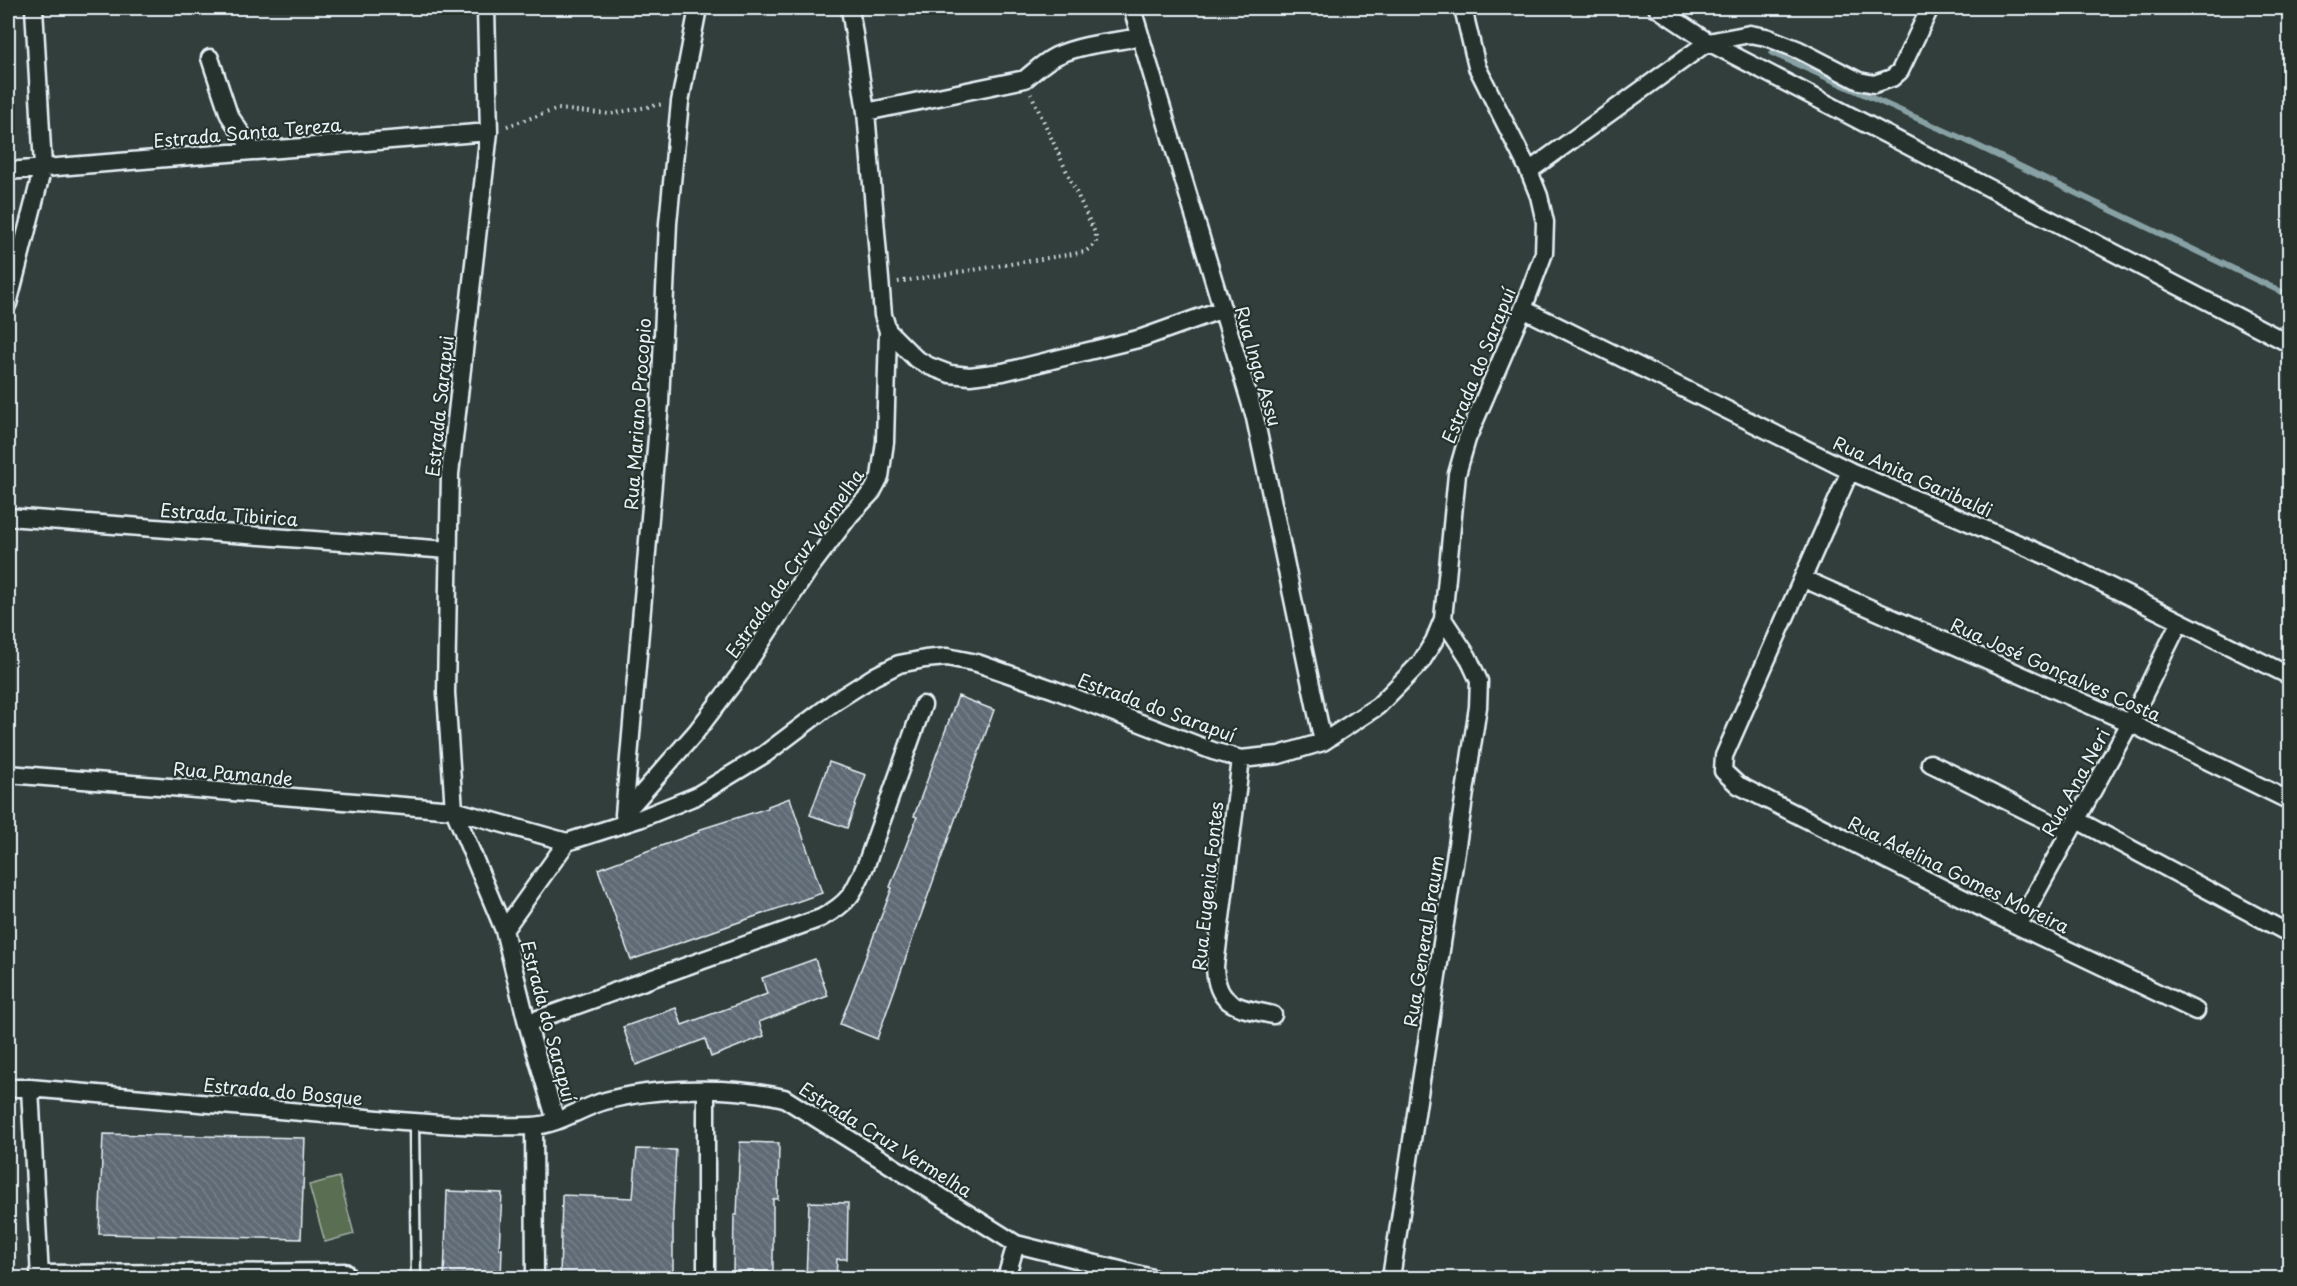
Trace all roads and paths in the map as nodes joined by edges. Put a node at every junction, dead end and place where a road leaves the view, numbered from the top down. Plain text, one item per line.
1 (34, 8) edge
2 (486, 8) edge
3 (698, 8) edge
4 (850, 8) edge
5 (1132, 8) edge
6 (1463, 8) edge
7 (1657, 8) edge
8 (1930, 8) edge
9 (1141, 37) junction
10 (1708, 42) junction
11 (210, 58) dead end
12 (1025, 79) junction
13 (680, 102) junction
14 (866, 112) junction
15 (489, 132) junction
16 (253, 151) junction
17 (44, 168) junction
18 (8, 171) edge
19 (1529, 171) junction
20 (880, 285) junction
21 (8, 304) edge
22 (1223, 309) junction
23 (1523, 309) junction
24 (888, 331) junction
25 (2289, 344) edge
26 (1850, 471) junction
27 (8, 517) edge
28 (448, 550) junction
29 (1804, 579) junction
30 (1443, 619) junction
31 (2179, 622) junction
32 (2289, 676) edge
33 (923, 705) dead end
34 (2130, 723) junction
35 (1323, 742) junction
36 (1241, 759) junction
37 (1930, 762) dead end
38 (8, 774) edge
39 (2289, 801) edge
40 (454, 810) junction
41 (623, 820) junction
42 (2073, 826) junction
43 (567, 842) junction
44 (2018, 926) junction
45 (504, 930) junction
46 (2289, 933) edge
47 (2196, 1011) dead end
48 (1273, 1015) dead end
49 (527, 1023) junction
50 (8, 1088) edge
51 (30, 1088) junction
52 (706, 1090) junction
53 (556, 1121) junction
54 (414, 1122) junction
55 (534, 1126) junction
56 (1016, 1244) junction
57 (345, 1272) dead end
58 (39, 1276) edge
59 (416, 1278) edge
60 (535, 1278) edge
61 (706, 1278) edge
62 (1006, 1278) edge
63 (1152, 1278) edge
64 (1391, 1278) edge

1 - 17 street
2 - 15 street, Estrada Sarapui
3 - 13 street, Rua Mariano Procopio
4 - 14 street, Estrada da Cruz Vermelha
5 - 9 street, Rua Inga Assu
6 - 19 street, Estrada do Sarapuí
7 - 10 street
8 - 10 street
9 - 12 street
9 - 22 street, Rua Inga Assu
10 - 19 street
10 - 25 street
11 - 16 street
12 - 14 street
12 - 20 path
13 - 15 path
13 - 41 street, Rua Mariano Procopio
14 - 20 street, Estrada da Cruz Vermelha
15 - 16 street, Estrada Santa Tereza
15 - 28 street, Estrada Sarapui
16 - 17 street, Estrada Santa Tereza
17 - 18 street, Estrada Santa Tereza
17 - 21 street
19 - 23 street, Estrada do Sarapuí
20 - 24 street, Estrada da Cruz Vermelha
22 - 24 street
22 - 35 street, Rua Inga Assu
23 - 26 street, Rua Anita Garibaldi
23 - 30 street, Estrada do Sarapuí
24 - 41 street, Estrada da Cruz Vermelha
26 - 29 street
26 - 31 street, Rua Anita Garibaldi
27 - 28 street, Estrada Tibirica
28 - 40 street, Estrada Sarapui
29 - 34 street, Rua José Gonçalves Costa
29 - 44 street, Rua Adelina Gomes Moreira
30 - 35 street, Estrada do Sarapuí
30 - 64 street, Rua General Braum
31 - 32 street, Rua Anita Garibaldi
31 - 34 street, Rua Ana Neri
33 - 49 street
34 - 39 street, Rua José Gonçalves Costa
34 - 42 street, Rua Ana Neri
35 - 36 street, Estrada do Sarapuí
36 - 41 street, Estrada do Sarapuí
36 - 48 street, Rua Eugenia Fontes
37 - 42 street
38 - 40 street, Rua Pamande
40 - 43 street
40 - 45 street, Estrada do Sarapuí
41 - 43 street, Estrada do Sarapuí
42 - 44 street, Rua Ana Neri
42 - 46 street
43 - 45 street, Estrada do Sarapuí
44 - 47 street, Rua Adelina Gomes Moreira
45 - 49 street, Estrada do Sarapuí
49 - 53 street, Estrada do Sarapuí
50 - 51 street, Estrada do Bosque
51 - 54 street, Estrada do Bosque
51 - 58 street
52 - 53 street, Estrada Cruz Vermelha
52 - 56 street, Estrada Cruz Vermelha
52 - 61 street
53 - 55 street, Estrada do Bosque
54 - 55 street, Estrada do Bosque
54 - 59 lane
55 - 60 street
56 - 62 street
56 - 63 street, Estrada Cruz Vermelha
57 - 58 street

